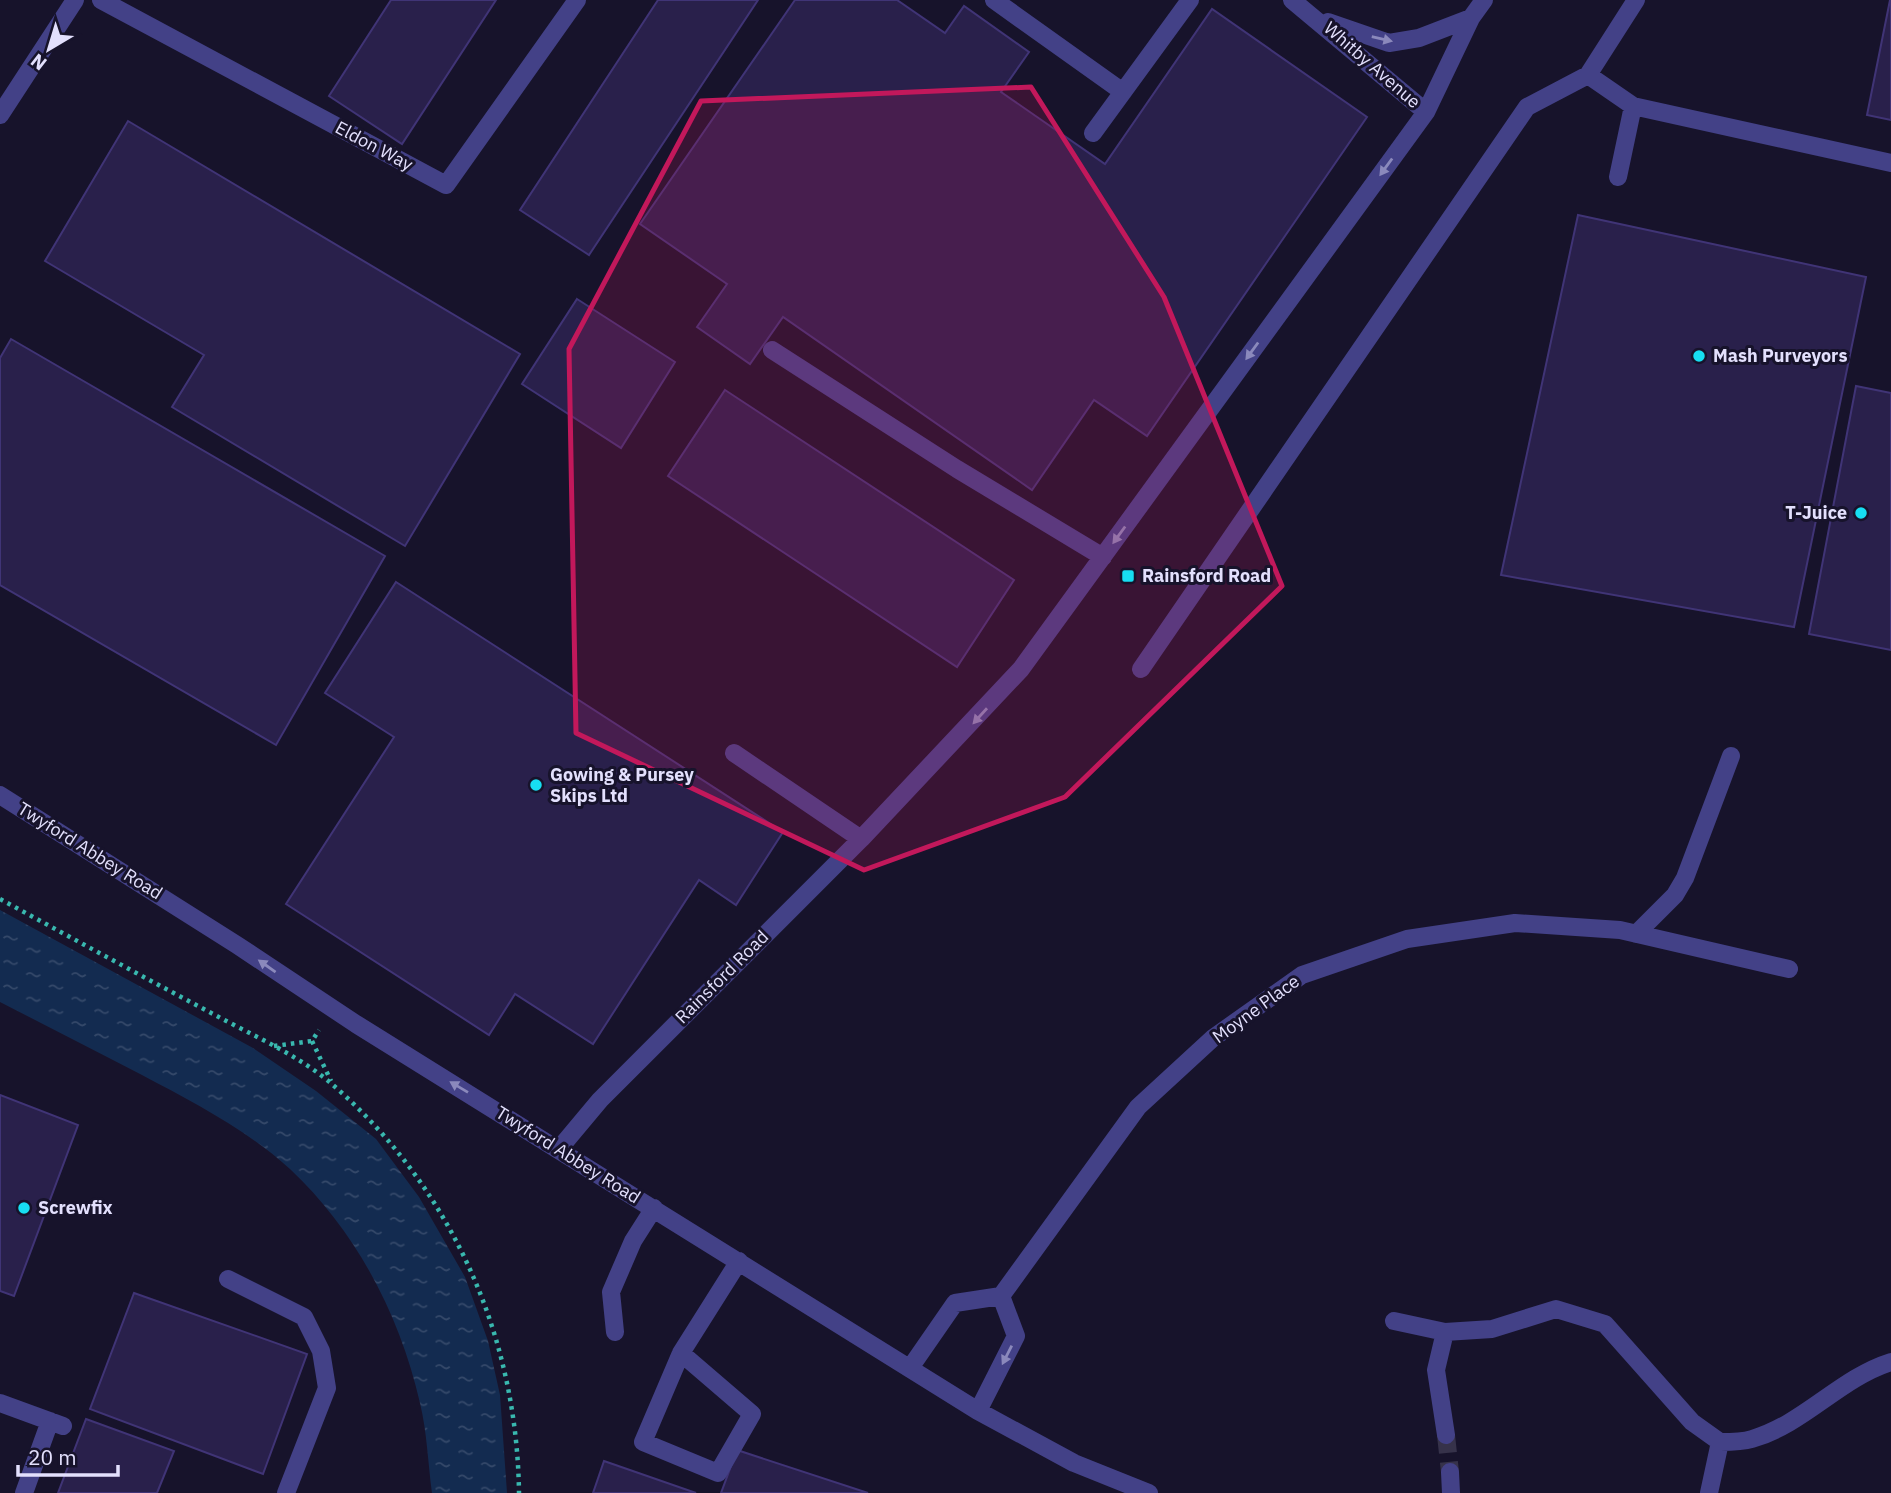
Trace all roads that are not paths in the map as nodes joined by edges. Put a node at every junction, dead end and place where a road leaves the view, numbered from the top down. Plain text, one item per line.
1 (75, 0) edge
2 (101, 0) edge
3 (577, 0) edge
4 (994, 0) edge
5 (1190, 0) edge
6 (1292, 0) edge
7 (1484, 0) edge
8 (1636, 0) edge
9 (1318, 18) junction
10 (1471, 18) junction
11 (1588, 75) junction
12 (1123, 92) junction
13 (1633, 106) junction
14 (1426, 112) junction
15 (0, 115) edge
16 (1093, 133) dead end
17 (1891, 163) edge
18 (1618, 177) dead end
19 (772, 351) dead end
20 (1103, 557) junction
21 (1141, 669) dead end
22 (734, 753) dead end
23 (1731, 756) dead end
24 (0, 795) edge
25 (861, 839) junction
26 (1636, 934) junction
27 (1789, 969) dead end
28 (559, 1149) junction
29 (654, 1208) junction
30 (739, 1261) junction
31 (228, 1279) dead end
32 (1001, 1296) junction
33 (1394, 1321) dead end
34 (615, 1332) dead end
35 (1446, 1332) junction
36 (681, 1353) junction
37 (1891, 1362) edge
38 (910, 1368) junction
39 (0, 1403) edge
40 (978, 1411) junction
41 (1446, 1436) tunnel mouth
42 (1720, 1442) junction
43 (1450, 1472) tunnel mouth
44 (24, 1493) edge
45 (286, 1493) edge
46 (1149, 1493) edge
47 (1451, 1493) edge
48 (1709, 1493) edge

1 - 15 street
2 - 3 street, Eldon Way
4 - 12 street
5 - 12 street
6 - 9 street, Whitby Avenue
7 - 10 street, Rainsford Road
8 - 11 street
9 -> 10 street, Whitby Avenue
9 - 14 street, Whitby Avenue
10 - 14 street, Rainsford Road
11 - 13 street
11 - 21 street
12 - 16 street
13 - 17 street
13 - 18 street
14 -> 20 street, Rainsford Road
19 - 20 street
20 -> 25 street, Rainsford Road
22 - 25 street
23 - 26 street
28 -> 24 street, Twyford Abbey Road
25 - 28 street, Rainsford Road
26 - 27 street, Moyne Place
26 - 32 street, Moyne Place
28 - 29 street, Twyford Abbey Road
29 - 30 street, Twyford Abbey Road
29 - 34 street
30 - 36 street
30 - 38 street, Twyford Abbey Road
31 - 45 street
32 - 38 street
32 -> 40 street
33 - 35 street
35 - 41 street
35 - 42 street
36 - 36 street
37 - 42 street
38 - 40 street, Twyford Abbey Road
39 - 44 street
40 - 46 street, Twyford Abbey Road
42 - 48 street
43 - 47 street

